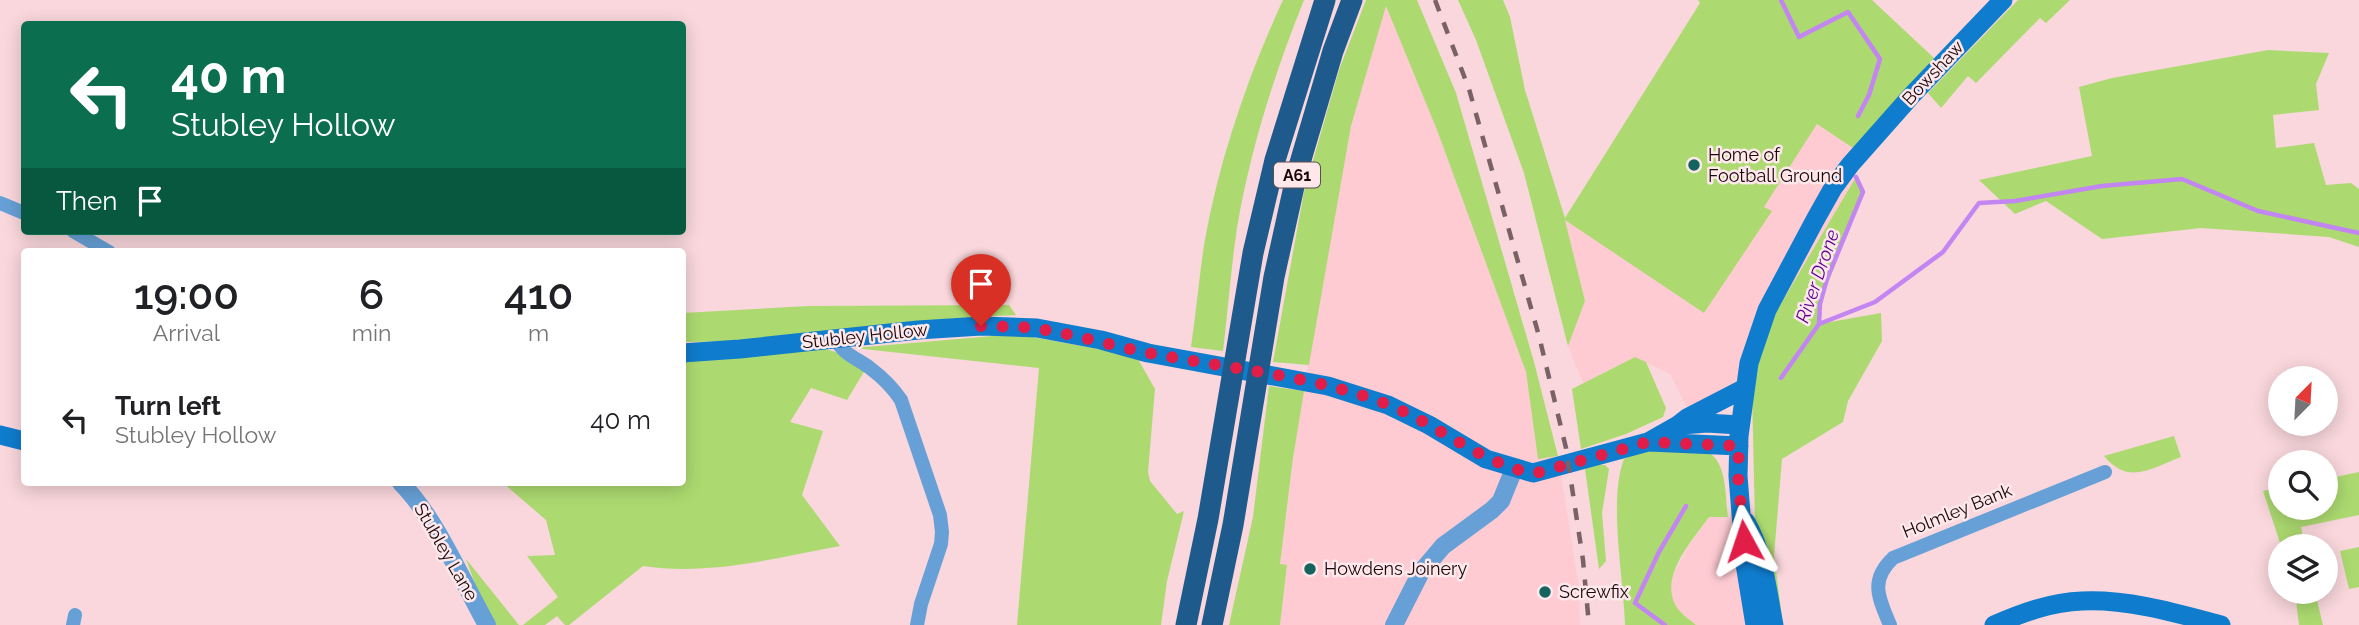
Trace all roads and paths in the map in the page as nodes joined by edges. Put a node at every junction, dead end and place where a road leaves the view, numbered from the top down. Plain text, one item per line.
1 (1325, 0) edge
2 (1352, 0) edge
3 (2003, 0) edge
4 (0, 204) edge
5 (21, 212) edge
6 (80, 235) edge
7 (102, 248) edge
8 (836, 339) junction
9 (686, 353) edge
10 (1745, 388) junction
11 (1678, 425) junction
12 (1739, 425) junction
13 (0, 435) edge
14 (21, 440) edge
15 (1648, 442) junction
16 (1739, 446) junction
17 (1514, 469) junction
18 (2105, 472) dead end
19 (404, 486) edge
20 (1742, 517) junction
21 (2190, 621) edge
22 (487, 625) edge
23 (917, 625) edge
24 (1186, 625) edge
25 (1212, 625) edge
26 (1394, 625) edge
27 (1755, 625) edge
28 (1774, 625) edge
29 (1890, 625) edge
30 (1994, 625) edge
31 (2221, 625) edge

1 - 24 highway, A61
2 - 25 highway, A61
3 - 10 main road, Bowshaw
4 - 5 street
6 - 7 street
8 - 9 main road, Stubley Hollow
8 - 17 main road, Stubley Hollow
8 - 23 street
10 - 11 main road, Stubley Hollow
10 - 12 main road, Bowshaw
11 - 12 main road, Stubley Hollow
11 - 15 main road, Stubley Hollow
12 - 16 main road, Bowshaw
13 - 14 main road
15 - 16 main road, Stubley Hollow
15 - 17 main road, Stubley Hollow
16 - 20 main road, Bowshaw
17 - 26 street
18 - 29 street, Holmley Bank
19 - 22 street, Stubley Lane
20 - 27 main road, Bowshaw
20 - 28 main road
21 - 30 main road
21 - 31 main road

